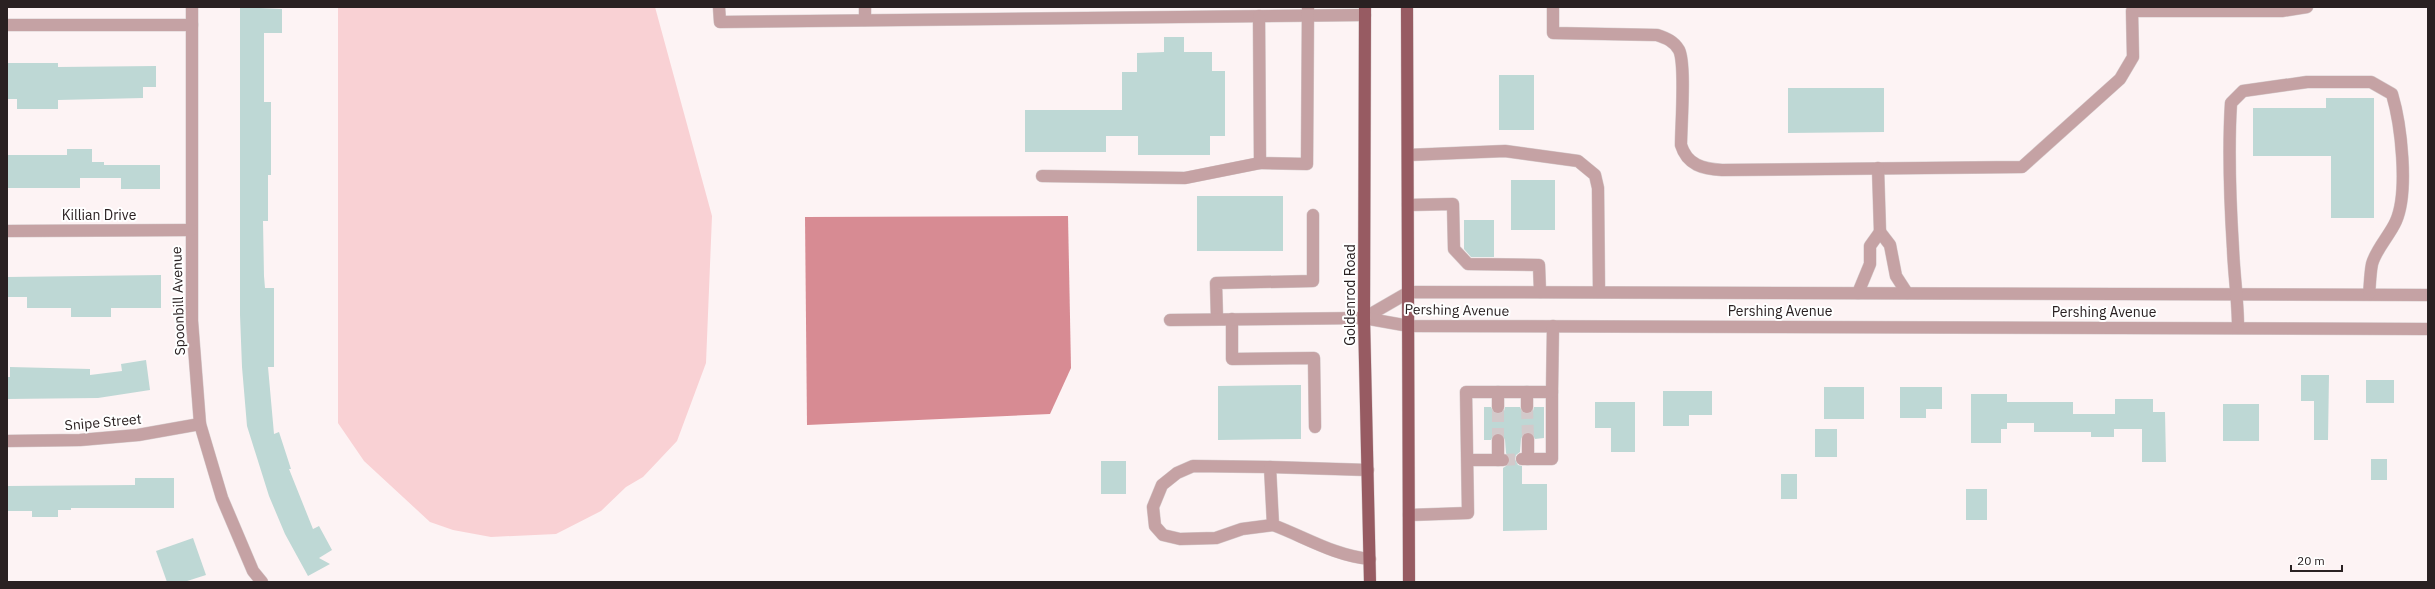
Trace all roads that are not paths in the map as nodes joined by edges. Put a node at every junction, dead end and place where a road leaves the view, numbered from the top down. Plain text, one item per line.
1 (192, 7) edge
2 (719, 7) edge
3 (865, 7) edge
4 (1407, 7) edge
5 (1553, 7) edge
6 (2306, 7) edge
7 (1308, 11) edge
8 (1365, 11) edge
9 (1152, 12) edge
10 (1240, 12) edge
11 (1004, 13) edge
12 (1259, 16) junction
13 (866, 20) junction
14 (7, 25) edge
15 (192, 25) junction
16 (1408, 155) junction
17 (1260, 163) junction
18 (1878, 168) junction
19 (1042, 176) dead end
20 (1408, 205) junction
21 (1313, 215) dead end
22 (191, 230) junction
23 (7, 231) edge
24 (1880, 232) junction
25 (1409, 292) junction
26 (1540, 292) junction
27 (1599, 292) junction
28 (1858, 293) junction
29 (1907, 293) junction
30 (2238, 294) junction
31 (2369, 294) junction
32 (2428, 295) edge
33 (1364, 318) junction
34 (1217, 319) junction
35 (1232, 319) junction
36 (1170, 320) dead end
37 (1409, 326) junction
38 (1553, 326) junction
39 (2238, 327) junction
40 (2428, 329) edge
41 (1498, 392) junction
42 (1527, 392) junction
43 (1552, 392) junction
44 (1498, 407) tunnel mouth
45 (1527, 407) tunnel mouth
46 (200, 424) junction
47 (1315, 426) dead end
48 (1528, 439) tunnel mouth
49 (1498, 440) tunnel mouth
50 (7, 441) edge
51 (1468, 460) junction
52 (1270, 467) junction
53 (1368, 470) junction
54 (1409, 516) junction
55 (1273, 525) junction
56 (1370, 559) junction
57 (262, 582) edge
58 (1370, 582) edge
59 (1409, 582) edge

1 - 15 street, Spoonbill Avenue
2 - 13 street
3 - 13 street
4 - 16 main road
5 - 18 street
6 - 18 street
7 - 8 street
7 - 12 street
7 - 17 street
8 - 33 main road, Goldenrod Road
9 - 10 street
9 - 11 street
10 - 12 street
11 - 13 street
12 - 17 street
14 - 15 street
15 - 22 street, Spoonbill Avenue
16 - 20 main road
16 - 27 street
17 - 19 street
18 - 24 street
20 - 25 main road
20 - 26 street
21 - 34 street
22 - 23 street, Killian Drive
22 - 46 street, Spoonbill Avenue
24 - 28 street
24 - 29 street
25 - 26 street, Pershing Avenue
25 - 33 street, Pershing Avenue
25 - 37 main road
26 - 27 street, Pershing Avenue
27 - 28 street, Pershing Avenue
28 - 29 street, Pershing Avenue
29 - 30 street, Pershing Avenue
30 - 31 street, Pershing Avenue
30 - 31 street
30 - 39 street
31 - 32 street, Pershing Avenue
33 - 35 street
33 - 37 street, Pershing Avenue
33 - 53 main road, Goldenrod Road
34 - 35 street
34 - 36 street
35 - 47 street
37 - 38 street, Pershing Avenue
37 - 54 main road
38 - 39 street, Pershing Avenue
38 - 43 street
39 - 40 street, Pershing Avenue
41 - 42 street
41 - 44 street
41 - 51 street
42 - 43 street
42 - 45 street
43 - 48 street
46 - 50 street, Snipe Street
46 - 57 street, Spoonbill Avenue
49 - 51 street
51 - 54 street
52 - 53 street
52 - 55 street
52 - 55 street
53 - 56 main road, Goldenrod Road
54 - 59 main road
55 - 56 street
56 - 58 main road, Goldenrod Road

